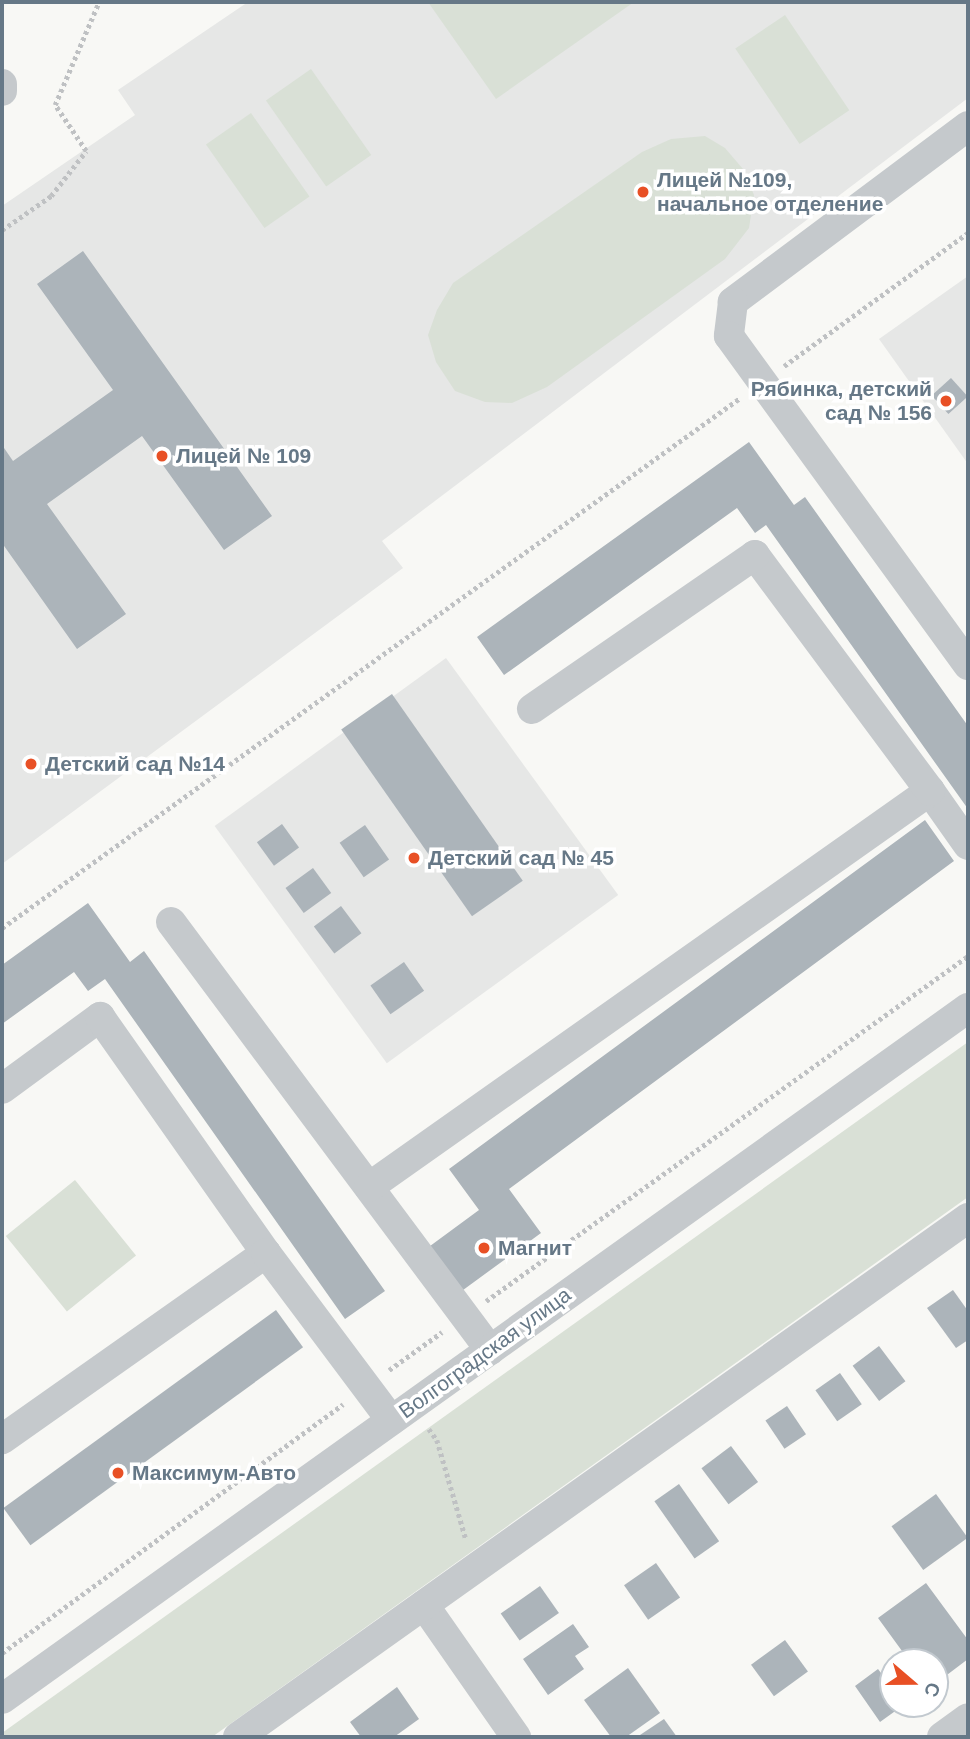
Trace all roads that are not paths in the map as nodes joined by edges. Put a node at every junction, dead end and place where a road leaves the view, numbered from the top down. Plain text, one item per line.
1 (2, 84) edge
2 (2, 91) edge
3 (968, 126) edge
4 (968, 665) edge
5 (532, 709) dead end
6 (930, 791) junction
7 (968, 845) edge
8 (171, 922) dead end
9 (968, 1008) edge
10 (2, 1088) edge
11 (369, 1187) junction
12 (968, 1218) edge
13 (266, 1253) junction
14 (490, 1350) junction
15 (401, 1413) junction
16 (2, 1439) edge
17 (424, 1605) junction
18 (2, 1699) edge
19 (968, 1718) edge
20 (238, 1737) edge
21 (516, 1737) edge
22 (942, 1737) edge

1 - 2 street
3 - 4 street
5 - 6 street
6 - 7 street
6 - 11 street
8 - 11 street
9 - 14 street, Волгоградская улица
10 - 13 street
11 - 14 street
12 - 17 street
13 - 15 street
13 - 16 street
14 - 15 street, Волгоградская улица
15 - 18 street, Волгоградская улица
17 - 20 street
17 - 21 street
19 - 22 street

